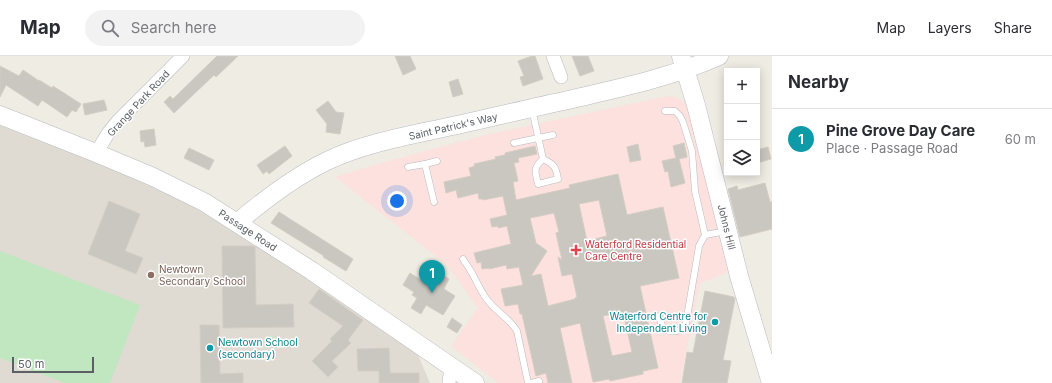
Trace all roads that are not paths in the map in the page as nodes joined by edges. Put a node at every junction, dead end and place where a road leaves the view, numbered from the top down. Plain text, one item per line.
1 (183, 56) edge
2 (553, 56) edge
3 (719, 56) edge
4 (684, 63) edge
5 (561, 77) dead end
6 (532, 108) junction
7 (664, 111) dead end
8 (0, 115) edge
9 (553, 134) dead end
10 (539, 138) junction
11 (514, 143) dead end
12 (96, 153) junction
13 (543, 159) junction
14 (437, 161) dead end
15 (425, 164) junction
16 (408, 168) dead end
17 (434, 202) dead end
18 (237, 223) junction
19 (727, 230) junction
20 (705, 235) junction
21 (463, 259) dead end
22 (659, 316) dead end
23 (450, 375) edge
24 (539, 381) dead end
25 (475, 383) edge
26 (528, 383) edge
27 (531, 383) edge
28 (771, 383) edge

1 - 12 street, Grange Park Road
2 - 5 street
3 - 4 main road, Saint Patrick's Way
4 - 6 main road, Saint Patrick's Way
4 - 19 main road, Johns Hill
6 - 10 lane
6 - 18 main road, Saint Patrick's Way
7 - 20 lane
8 - 12 main road, Passage Road
9 - 10 lane
10 - 11 lane
10 - 13 lane
12 - 18 main road, Passage Road
13 - 13 lane
14 - 15 lane
15 - 16 lane
15 - 17 lane
18 - 23 main road, Passage Road
19 - 20 lane
19 - 28 main road, Johns Hill
20 - 22 lane
21 - 26 lane
23 - 25 main road, Passage Road
24 - 27 lane

